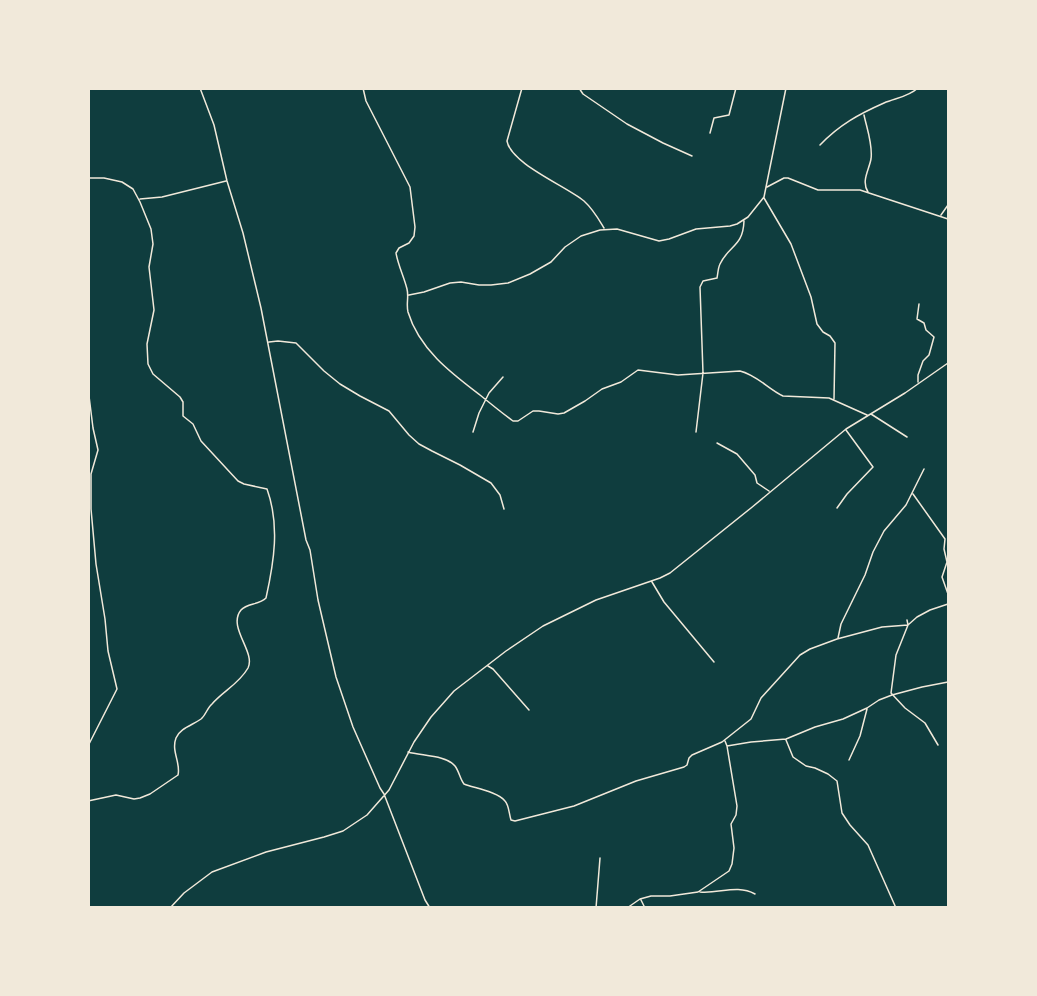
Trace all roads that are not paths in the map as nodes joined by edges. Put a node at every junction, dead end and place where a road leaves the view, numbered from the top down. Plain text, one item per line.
1 (200, 88) edge
2 (363, 88) edge
3 (522, 88) edge
4 (579, 88) edge
5 (736, 88) edge
6 (786, 88) edge
7 (918, 88) edge
8 (864, 114) junction
9 (710, 133) dead end
10 (820, 145) dead end
11 (692, 156) dead end
12 (88, 178) edge
13 (226, 181) junction
14 (766, 187) junction
15 (869, 192) junction
16 (764, 197) junction
17 (139, 199) junction
18 (948, 205) edge
19 (940, 216) junction
20 (948, 219) edge
21 (744, 220) junction
22 (604, 229) junction
23 (408, 296) junction
24 (920, 304) dead end
25 (268, 342) junction
26 (948, 363) edge
27 (703, 373) junction
28 (503, 377) dead end
29 (918, 383) junction
30 (88, 388) edge
31 (834, 399) junction
32 (486, 400) junction
33 (869, 415) junction
34 (846, 429) junction
35 (474, 432) dead end
36 (696, 432) dead end
37 (907, 437) dead end
38 (717, 443) dead end
39 (924, 469) dead end
40 (770, 492) junction
41 (913, 493) junction
42 (837, 508) dead end
43 (504, 509) dead end
44 (651, 581) junction
45 (948, 594) edge
46 (948, 604) edge
47 (907, 620) dead end
48 (908, 625) junction
49 (837, 639) junction
50 (714, 662) dead end
51 (487, 666) junction
52 (948, 682) edge
53 (892, 695) junction
54 (867, 708) junction
55 (530, 710) dead end
56 (724, 740) junction
57 (786, 740) junction
58 (938, 745) dead end
59 (88, 746) edge
60 (728, 746) junction
61 (408, 752) junction
62 (849, 760) dead end
63 (384, 794) junction
64 (88, 801) edge
65 (600, 858) dead end
66 (698, 892) junction
67 (755, 894) dead end
68 (640, 899) junction
69 (170, 908) edge
70 (429, 908) edge
71 (596, 908) edge
72 (627, 908) edge
73 (645, 908) edge
74 (896, 908) edge

1 - 13 street
2 - 23 street
3 - 22 street
4 - 11 street
5 - 9 street
6 - 14 street
7 - 8 street
8 - 10 street
8 - 15 street
12 - 17 street
13 - 17 street
13 - 25 street
14 - 15 street
14 - 16 street
15 - 19 street
16 - 21 street
16 - 31 street
17 - 64 street
18 - 19 street
19 - 20 street
21 - 22 street
21 - 27 street
22 - 23 street
23 - 32 street
24 - 29 street
25 - 43 street
25 - 63 street
26 - 29 street
27 - 31 street
27 - 32 street
27 - 36 street
28 - 32 street
29 - 33 street
30 - 59 street
31 - 33 street
32 - 35 street
33 - 34 street
33 - 37 street
34 - 40 street
34 - 42 street
38 - 40 street
39 - 41 street
40 - 44 street
41 - 45 street
41 - 49 street
44 - 50 street
44 - 51 street
46 - 48 street
47 - 48 street
48 - 49 street
48 - 53 street
49 - 56 street
51 - 55 street
51 - 61 street
52 - 53 street
53 - 54 street
53 - 58 street
54 - 57 street
54 - 62 street
56 - 60 street
56 - 61 street
57 - 60 street
57 - 74 street
60 - 66 street
61 - 63 street
63 - 69 street
63 - 70 street
65 - 71 street
66 - 67 street
66 - 68 street
68 - 72 street
68 - 73 street

